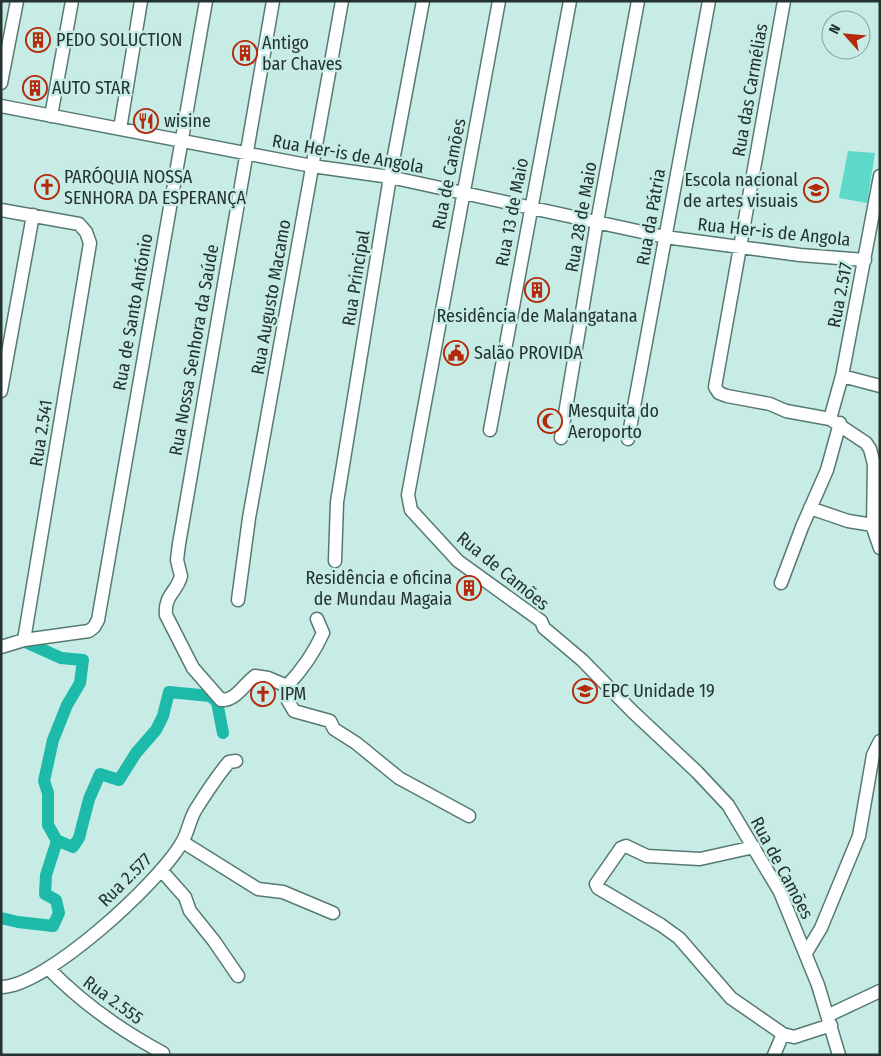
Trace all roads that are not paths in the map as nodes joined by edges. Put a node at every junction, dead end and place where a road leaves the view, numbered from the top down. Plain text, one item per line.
1 (17, 1) edge
2 (72, 1) edge
3 (141, 1) edge
4 (206, 1) edge
5 (272, 1) edge
6 (342, 1) edge
7 (423, 1) edge
8 (499, 1) edge
9 (570, 1) edge
10 (638, 1) edge
11 (709, 1) edge
12 (784, 1) edge
13 (1, 83) edge
14 (1, 106) edge
15 (51, 116) junction
16 (120, 128) junction
17 (181, 140) junction
18 (245, 153) junction
19 (312, 166) junction
20 (880, 176) edge
21 (390, 177) junction
22 (462, 194) junction
23 (531, 208) junction
24 (1, 210) edge
25 (33, 215) junction
26 (597, 222) junction
27 (665, 237) junction
28 (741, 248) junction
29 (865, 260) junction
30 (842, 376) junction
31 (880, 386) edge
32 (1, 391) edge
33 (835, 421) junction
34 (490, 430) dead end
35 (561, 438) dead end
36 (628, 439) dead end
37 (810, 508) junction
38 (873, 525) junction
39 (880, 548) edge
40 (335, 562) dead end
41 (781, 583) dead end
42 (238, 600) dead end
43 (317, 619) dead end
44 (24, 640) junction
45 (1, 647) edge
46 (287, 686) junction
47 (880, 740) edge
48 (236, 761) dead end
49 (469, 816) dead end
50 (182, 844) junction
51 (754, 846) junction
52 (161, 870) junction
53 (333, 913) dead end
54 (806, 953) junction
55 (48, 968) junction
56 (238, 976) dead end
57 (1, 987) edge
58 (880, 991) edge
59 (830, 1020) junction
60 (783, 1034) junction
61 (162, 1053) dead end
62 (774, 1055) edge
63 (839, 1055) edge

1 - 13 street
2 - 15 street
3 - 16 street
4 - 17 street, Rua de Santo António
5 - 18 street, Rua Nossa Senhora da Saúde
6 - 19 street, Rua Augusto Macamo
7 - 21 street, Rua Principal
8 - 22 street, Rua de Camões
9 - 23 street, Rua 13 de Maio
10 - 26 street, Rua 28 de Maio
11 - 27 street, Rua da Pátria
12 - 28 street, Rua das Carmélias
14 - 15 street, Rua Her-is de Angola
15 - 16 street, Rua Her-is de Angola
16 - 17 street, Rua Her-is de Angola
17 - 18 street, Rua Her-is de Angola
17 - 44 street, Rua de Santo António
18 - 19 street, Rua Her-is de Angola
18 - 46 street, Rua Nossa Senhora da Saúde
19 - 21 street, Rua Her-is de Angola
19 - 42 street, Rua Augusto Macamo
20 - 29 street, Rua 2.517
21 - 22 street, Rua Her-is de Angola
21 - 40 street, Rua Principal
22 - 23 street, Rua Her-is de Angola
22 - 51 street, Rua de Camões
23 - 26 street, Rua Her-is de Angola
23 - 34 street, Rua 13 de Maio
24 - 25 street
25 - 32 street
25 - 44 street, Rua 2.541
26 - 27 street, Rua Her-is de Angola
26 - 35 street, Rua 28 de Maio
27 - 28 street, Rua Her-is de Angola
27 - 36 street, Rua da Pátria
28 - 29 street, Rua Her-is de Angola
28 - 33 street, Rua das Carmélias
29 - 30 street, Rua 2.517
30 - 31 street
30 - 33 street, Rua 2.517
33 - 37 street, Rua 2.517
33 - 38 street
37 - 38 street
37 - 41 street, Rua 2.517
38 - 39 street
43 - 46 street
44 - 45 street
46 - 49 street
47 - 54 street
48 - 50 street, Rua 2.577
50 - 52 street, Rua 2.577
50 - 53 street
51 - 54 street, Rua de Camões
51 - 60 street
52 - 55 street, Rua 2.577
52 - 56 street
54 - 59 street, Rua de Camões
55 - 57 street, Rua 2.577
55 - 61 street, Rua 2.555
58 - 59 street
59 - 60 street
59 - 63 street, Rua de Camões
60 - 62 street

